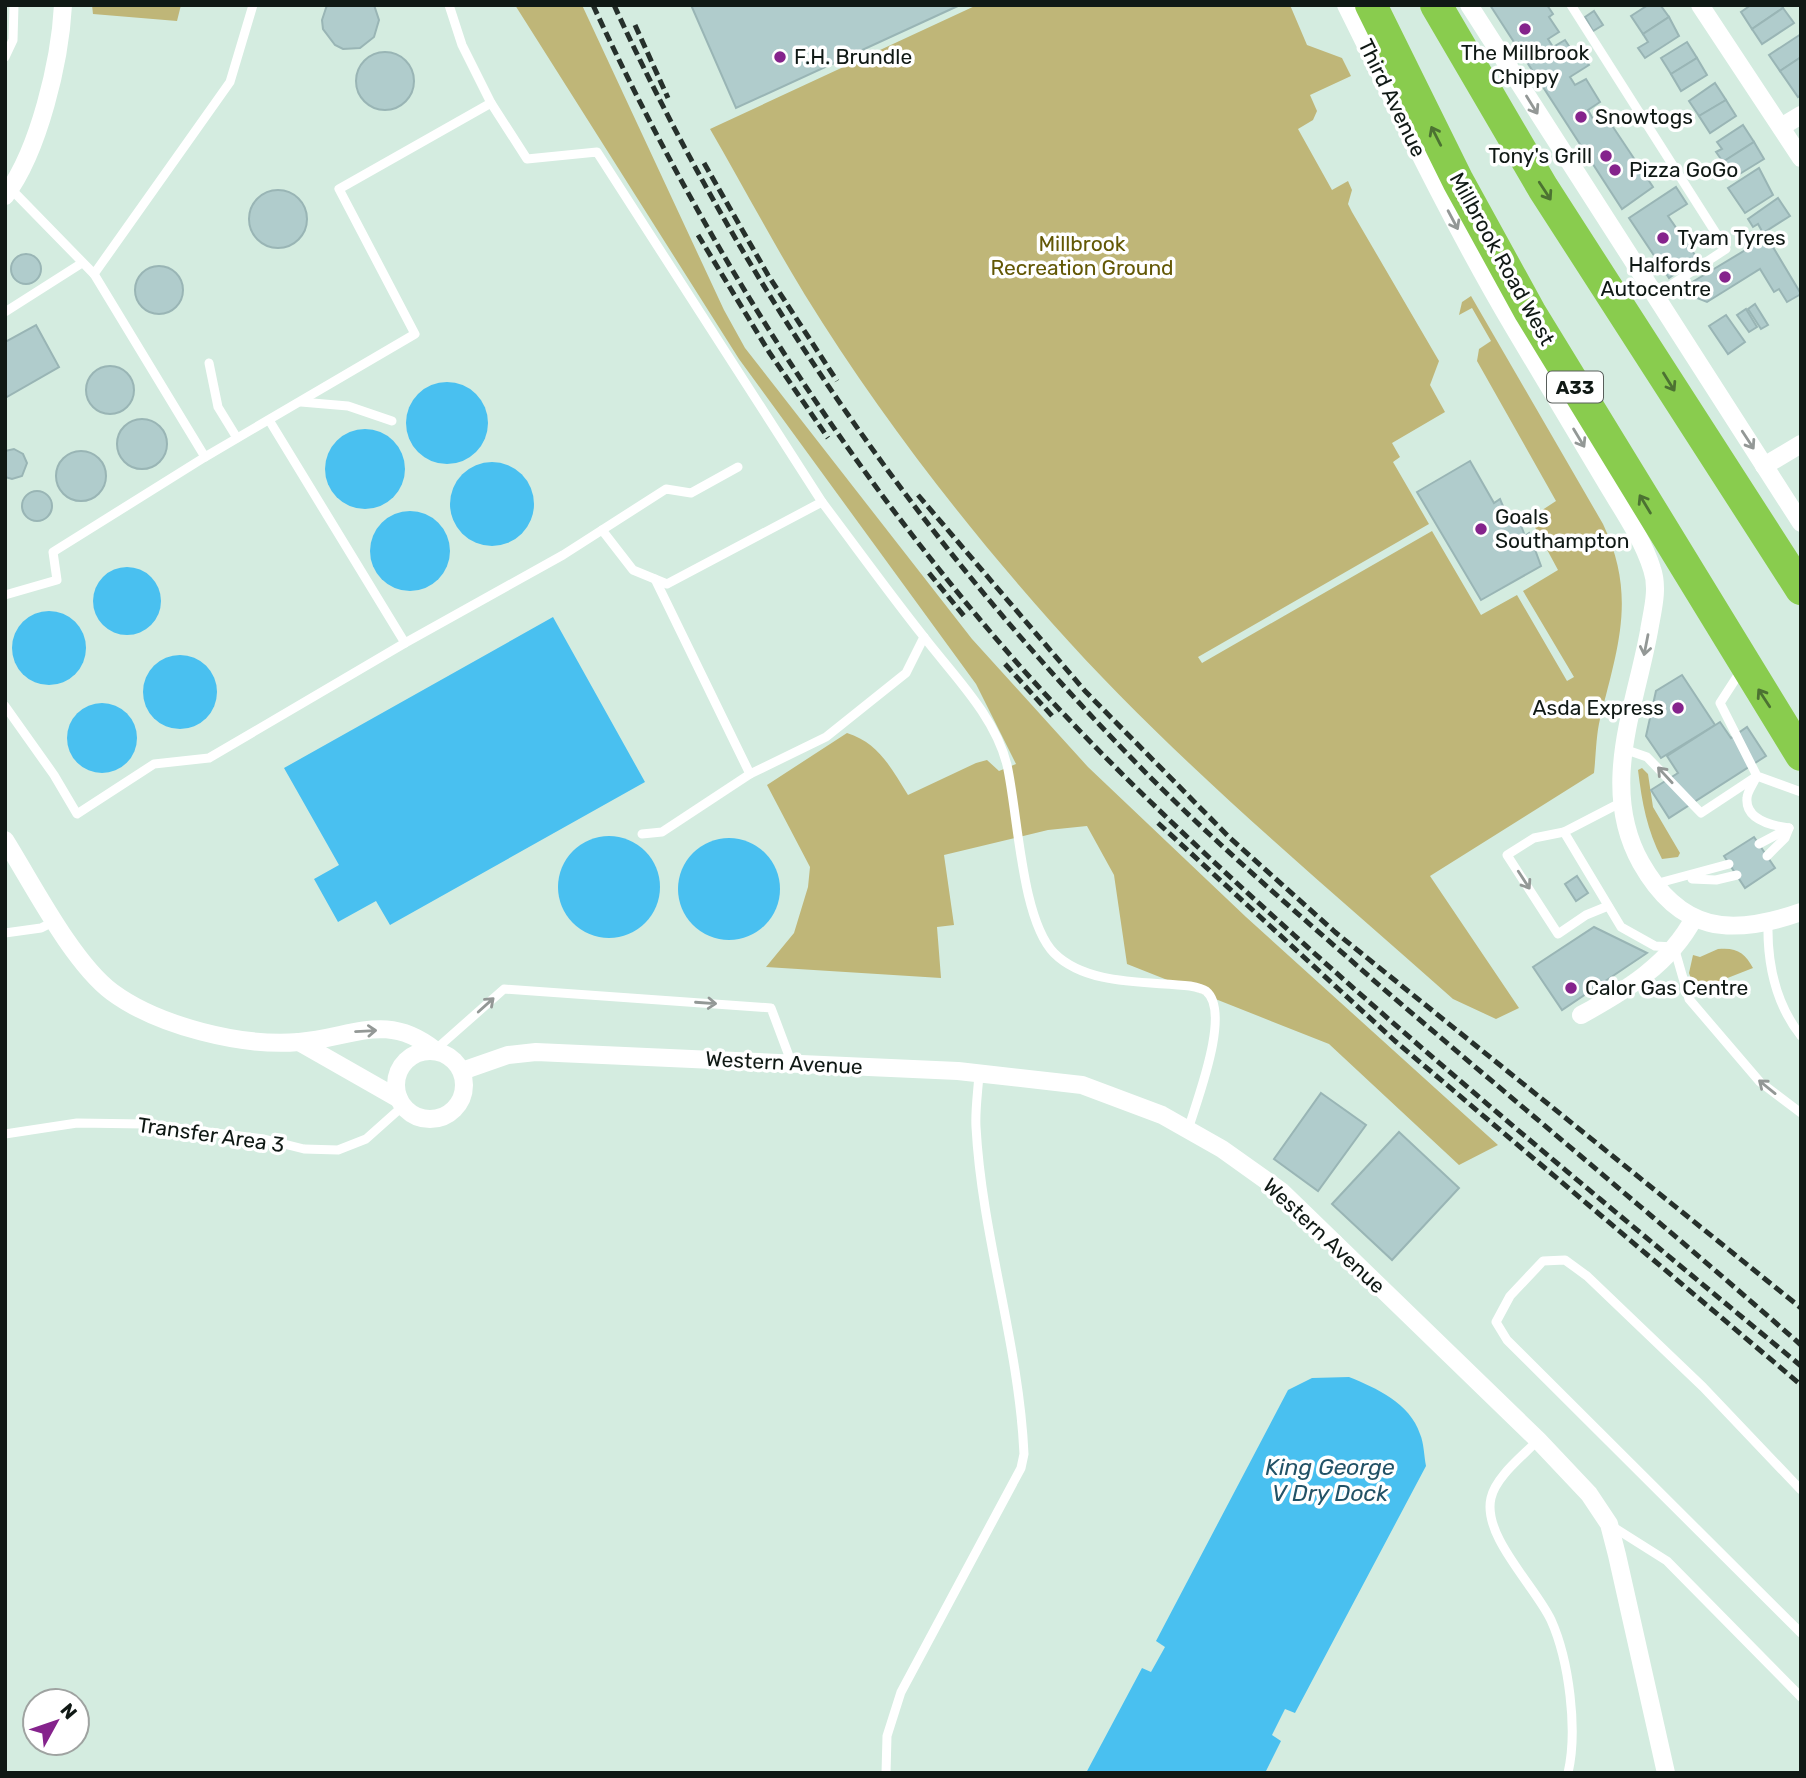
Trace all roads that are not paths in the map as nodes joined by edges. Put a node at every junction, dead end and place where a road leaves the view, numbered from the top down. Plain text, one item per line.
1 (14, 5) edge
2 (63, 5) edge
3 (253, 5) edge
4 (449, 5) edge
5 (1346, 5) edge
6 (1371, 5) edge
7 (1436, 5) edge
8 (1469, 5) edge
9 (1571, 5) edge
10 (1700, 5) edge
11 (5, 57) edge
12 (491, 103) junction
13 (1801, 115) edge
14 (1780, 127) junction
15 (1801, 158) edge
16 (8, 193) edge
17 (82, 262) junction
18 (94, 274) junction
19 (1656, 295) junction
20 (5, 312) edge
21 (209, 363) dead end
22 (299, 402) junction
23 (269, 419) junction
24 (392, 421) dead end
25 (237, 438) junction
26 (1801, 444) edge
27 (205, 457) junction
28 (1765, 466) junction
29 (738, 467) dead end
30 (822, 502) junction
31 (1801, 523) edge
32 (602, 530) junction
33 (655, 579) junction
34 (1801, 589) edge
35 (5, 595) edge
36 (924, 637) junction
37 (405, 643) junction
38 (1744, 667) junction
39 (5, 706) edge
40 (1621, 748) junction
41 (1801, 755) edge
42 (750, 774) junction
43 (1757, 776) junction
44 (1801, 792) edge
45 (1622, 802) junction
46 (1789, 828) junction
47 (1564, 832) junction
48 (642, 834) dead end
49 (5, 840) edge
50 (1759, 844) dead end
51 (1767, 856) dead end
52 (1729, 863) dead end
53 (1737, 875) dead end
54 (1680, 878) junction
55 (1655, 884) junction
56 (1608, 906) junction
57 (1801, 912) edge
58 (1694, 918) junction
59 (56, 921) junction
60 (1769, 922) junction
61 (5, 933) edge
62 (1674, 947) junction
63 (1581, 1015) dead end
64 (1801, 1036) edge
65 (299, 1042) junction
66 (435, 1050) junction
67 (792, 1064) junction
68 (462, 1071) junction
69 (979, 1074) junction
70 (401, 1103) junction
71 (1801, 1113) edge
72 (1188, 1130) junction
73 (5, 1134) edge
74 (1538, 1440) junction
75 (1801, 1490) edge
76 (1609, 1524) junction
77 (1801, 1633) edge
78 (1801, 1697) edge
79 (886, 1773) edge
80 (1569, 1773) edge
81 (1666, 1773) edge

1 - 11 lane
2 - 16 street
3 - 18 lane
4 - 12 lane
5 -> 40 street, Third Avenue
38 -> 6 highway, Millbrook Road West / A33
7 -> 34 highway
8 -> 19 street
9 - 19 lane
10 - 14 street
12 - 22 lane
12 - 30 lane
13 - 14 street
14 - 15 street
16 - 17 lane
17 - 18 lane
17 - 20 lane
18 - 27 lane
19 -> 28 street
21 - 25 lane
22 - 23 lane
22 - 24 lane
23 - 25 lane
23 - 37 lane
25 - 27 lane
26 - 28 street
27 - 35 lane
28 - 31 street
29 - 32 lane
30 - 33 lane
30 - 36 lane
32 - 33 lane
32 - 37 lane
33 - 42 lane
36 - 42 lane
36 - 72 lane
37 - 39 lane
41 -> 38 highway, Millbrook Road West / A33
38 - 43 lane
43 -> 40 lane
40 - 45 street, Third Avenue
42 - 48 lane
43 - 44 lane
43 - 46 lane
45 - 47 lane
45 - 55 street, Third Avenue
46 - 50 lane
46 - 51 lane
47 - 56 lane
47 -> 56 lane
49 - 59 street
52 - 54 lane
53 - 54 lane
54 - 55 lane
55 - 58 street, Third Avenue
56 - 62 lane
57 - 60 street, Third Avenue
58 - 60 street, Third Avenue
58 - 62 street
59 - 61 lane
59 - 65 street
60 - 64 lane
62 - 63 street
71 -> 62 lane
65 -> 66 street
65 - 70 street
66 -> 67 lane
66 - 68 street
66 - 70 street
67 - 68 street, Western Avenue
67 - 69 street, Western Avenue
68 - 70 street
69 - 72 street, Western Avenue
69 - 79 lane
70 - 73 lane, Transfer Area 3
72 - 74 street, Western Avenue
74 - 76 street, Western Avenue
74 - 80 lane
75 - 77 lane
76 - 78 lane
76 - 81 street, Western Avenue

